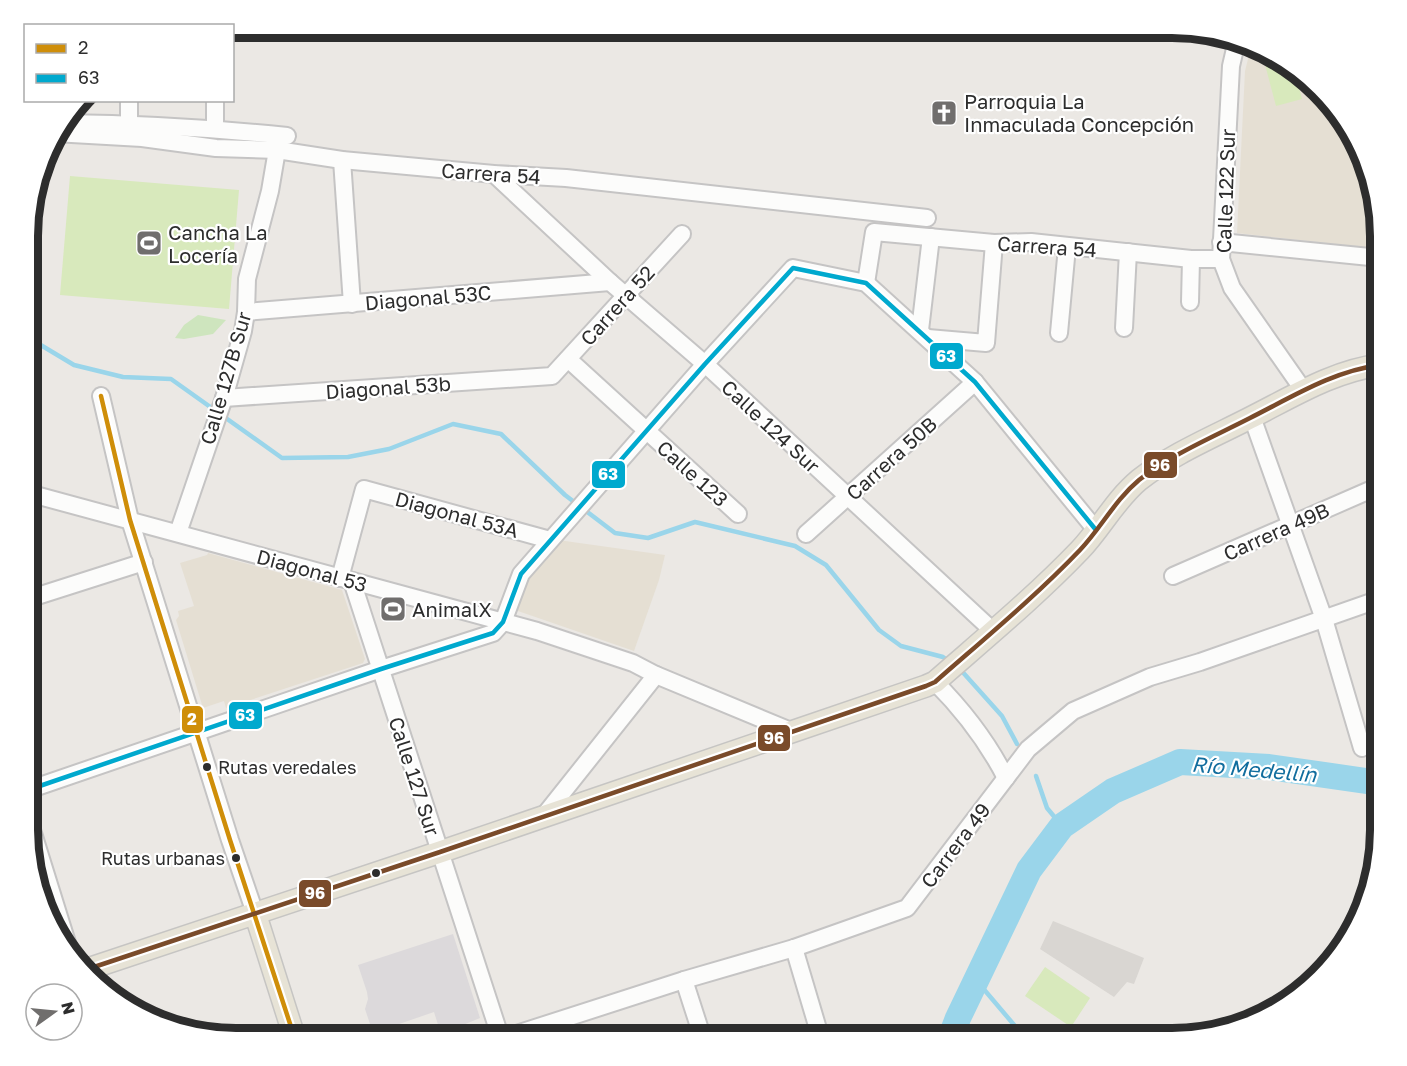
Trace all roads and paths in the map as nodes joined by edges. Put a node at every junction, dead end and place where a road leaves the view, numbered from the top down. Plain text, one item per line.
1 (1236, 48) edge
2 (129, 102) edge
3 (215, 102) edge
4 (73, 123) edge
5 (129, 124) junction
6 (215, 129) junction
7 (66, 134) edge
8 (282, 143) junction
9 (342, 160) junction
10 (494, 174) junction
11 (682, 234) dead end
12 (904, 235) junction
13 (931, 237) junction
14 (994, 243) junction
15 (1067, 247) junction
16 (1221, 250) junction
17 (1128, 252) junction
18 (1370, 257) edge
19 (1191, 259) junction
20 (610, 282) junction
21 (866, 283) junction
22 (626, 296) junction
23 (1190, 302) dead end
24 (352, 303) junction
25 (246, 312) junction
26 (1124, 328) dead end
27 (1059, 333) dead end
28 (924, 334) junction
29 (568, 359) junction
30 (705, 364) junction
31 (1370, 367) edge
32 (552, 376) joint
33 (975, 382) junction
34 (1304, 391) junction
35 (101, 396) dead end
36 (223, 400) junction
37 (1252, 417) junction
38 (648, 432) junction
39 (1370, 490) edge
40 (38, 496) edge
41 (848, 498) junction
42 (738, 514) dead end
43 (130, 520) junction
44 (1291, 524) junction
45 (1096, 530) junction
46 (178, 533) junction
47 (806, 534) dead end
48 (550, 540) junction
49 (144, 562) junction
50 (1173, 576) dead end
51 (346, 580) junction
52 (38, 596) edge
53 (1369, 603) edge
54 (1324, 619) junction
55 (503, 622) junction
56 (993, 631) junction
57 (381, 669) junction
58 (656, 675) junction
59 (941, 677) junction
60 (197, 732) junction
61 (793, 732) junction
62 (1362, 748) dead end
63 (1006, 778) junction
64 (38, 787) edge
65 (543, 817) junction
66 (39, 851) edge
67 (440, 852) junction
68 (255, 913) junction
69 (61, 923) edge
70 (794, 948) junction
71 (93, 967) edge
72 (684, 980) junction
73 (292, 1028) edge
74 (497, 1028) edge
75 (535, 1028) edge
76 (699, 1028) edge
77 (818, 1028) edge

1 - 16 street, Calle 122 Sur
2 - 5 street
3 - 6 street
4 - 5 street, Carrera 54
5 - 6 street, Carrera 54
6 - 8 street, Carrera 54
7 - 8 street, Carrera 54
8 - 9 street, Carrera 54
8 - 25 street, Calle 127B Sur
9 - 10 street, Carrera 54
9 - 24 street
10 - 12 street, Carrera 54
10 - 20 street, Calle 124 Sur
11 - 22 street, Carrera 52
12 - 13 street, Carrera 54
12 - 21 street, Carrera 54
13 - 14 street, Carrera 54
13 - 28 street
14 - 15 street, Carrera 54
14 - 28 street
15 - 17 street, Carrera 54
15 - 27 street
16 - 18 street, Carrera 54
16 - 19 street, Carrera 54
16 - 34 street, Calle 122 Sur
17 - 19 street, Carrera 54
17 - 26 street
19 - 23 street
20 - 22 street, Calle 124 Sur
20 - 24 street, Diagonal 53C
21 - 28 street
21 - 30 street
22 - 29 street, Carrera 52
22 - 30 street, Calle 124 Sur
24 - 25 street, Diagonal 53C
25 - 36 street, Calle 127B Sur
28 - 33 street
29 - 32 street, Carrera 52
29 - 38 street, Calle 123
30 - 38 street
30 - 41 street, Calle 124 Sur
31 - 34 main road
32 - 36 street, Diagonal 53b
33 - 41 street, Carrera 50B
33 - 45 street
34 - 37 main road
35 - 43 street
36 - 46 street, Calle 127B Sur
37 - 44 street
37 - 45 main road
38 - 42 street, Calle 123
38 - 48 street
39 - 44 street, Carrera 49B
40 - 43 street, Diagonal 53
41 - 47 street, Carrera 50B
41 - 56 street, Calle 124 Sur
43 - 46 street, Diagonal 53
43 - 49 street
44 - 50 street, Carrera 49B
44 - 54 street
45 - 56 main road
46 - 51 street, Diagonal 53
48 - 51 street, Diagonal 53A
48 - 55 street
49 - 52 street
49 - 60 street
51 - 55 street, Diagonal 53
51 - 57 street, Calle 127 Sur
53 - 54 street, Carrera 49
54 - 62 street
54 - 63 street, Carrera 49
55 - 57 street
55 - 58 street, Diagonal 53
56 - 59 main road
57 - 60 street
57 - 67 street, Calle 127 Sur
58 - 61 street, Diagonal 53
58 - 65 street
59 - 61 main road
59 - 63 street
60 - 64 street
60 - 68 street
61 - 65 main road
63 - 70 street, Carrera 49
65 - 67 main road
66 - 69 street
67 - 68 main road
67 - 74 street, Calle 127 Sur
68 - 71 main road
68 - 73 main road
70 - 72 street, Carrera 49
70 - 77 street
72 - 75 street, Carrera 49
72 - 76 street

